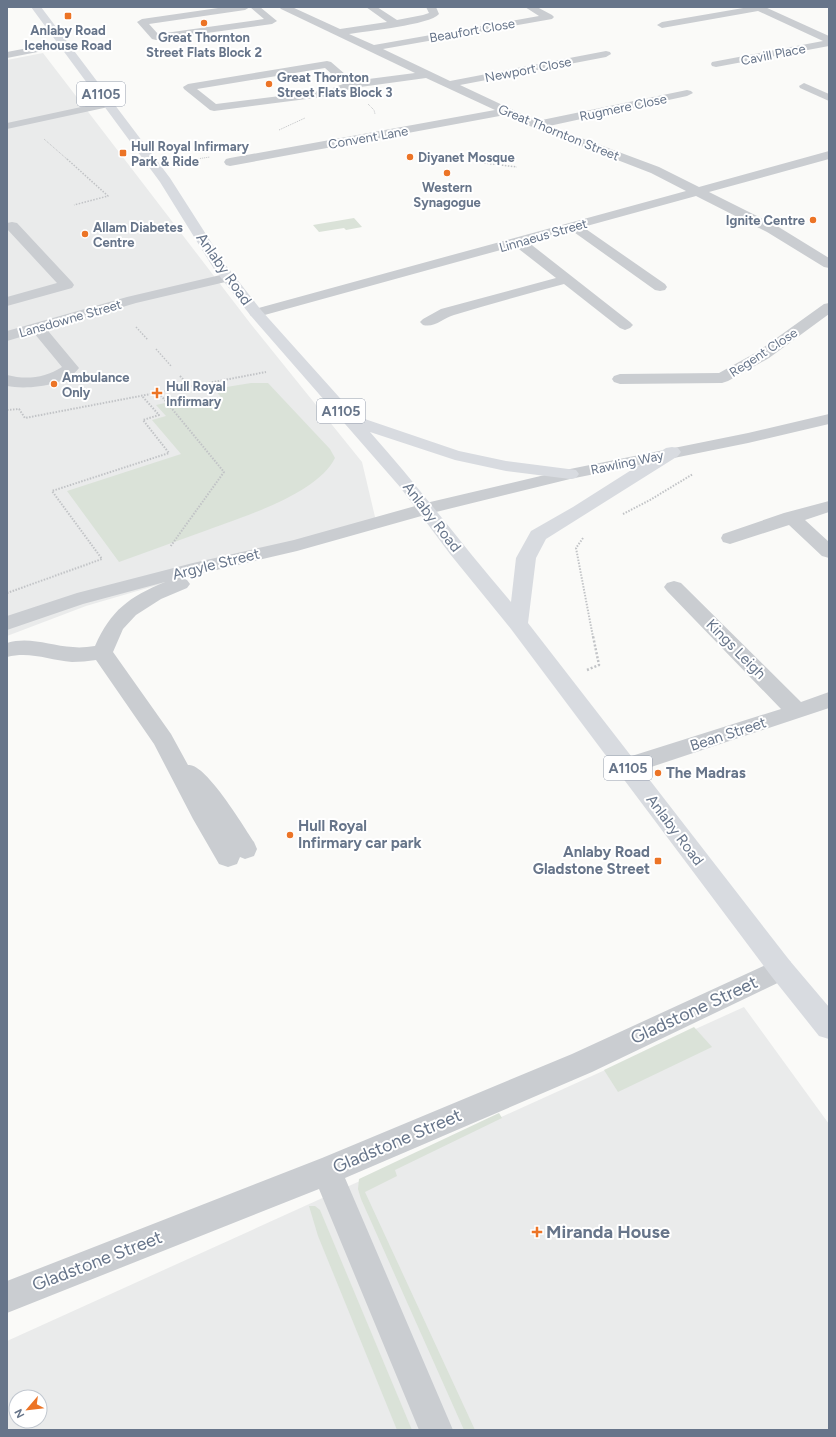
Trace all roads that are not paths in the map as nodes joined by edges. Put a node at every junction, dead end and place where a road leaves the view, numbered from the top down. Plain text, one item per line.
1 (36, 7) edge
2 (245, 7) edge
3 (254, 7) edge
4 (284, 7) edge
5 (371, 7) edge
6 (431, 7) edge
7 (530, 7) edge
8 (758, 8) edge
9 (397, 24) junction
10 (662, 25) dead end
11 (341, 32) junction
12 (829, 40) edge
13 (829, 43) edge
14 (64, 44) junction
15 (374, 48) junction
16 (606, 54) dead end
17 (7, 55) edge
18 (716, 64) dead end
19 (428, 74) junction
20 (450, 84) junction
21 (351, 85) junction
22 (804, 86) dead end
23 (687, 94) dead end
24 (829, 98) edge
25 (109, 104) junction
26 (506, 111) junction
27 (18, 112) dead end
28 (32, 121) junction
29 (536, 125) junction
30 (7, 126) edge
31 (829, 155) edge
32 (230, 162) road end
33 (698, 191) junction
34 (12, 226) dead end
35 (573, 226) junction
36 (519, 242) junction
37 (829, 264) edge
38 (219, 266) junction
39 (229, 277) junction
40 (567, 279) junction
41 (660, 287) dead end
42 (132, 300) junction
43 (7, 302) edge
44 (829, 307) edge
45 (256, 313) junction
46 (428, 322) dead end
47 (625, 324) dead end
48 (42, 326) junction
49 (7, 336) edge
50 (620, 379) dead end
51 (7, 380) edge
52 (348, 419) junction
53 (829, 419) edge
54 (672, 452) junction
55 (570, 474) junction
56 (829, 506) edge
57 (426, 509) junction
58 (791, 518) junction
59 (730, 538) dead end
60 (297, 545) junction
61 (829, 552) edge
62 (674, 587) dead end
63 (7, 623) edge
64 (518, 624) junction
65 (7, 650) edge
66 (102, 652) junction
67 (829, 700) edge
68 (797, 712) junction
69 (627, 766) junction
70 (237, 853) dead end
71 (781, 969) junction
72 (829, 1027) edge
73 (327, 1171) junction
74 (7, 1297) edge
75 (436, 1430) edge

1 - 14 main road, Anlaby Road / A1105
2 - 3 street
4 - 11 street, Great Thornton Street
5 - 9 street
6 - 9 street
7 - 15 street, Beaufort Close
8 - 10 street, Cavill Place
8 - 12 street, Cavill Place
9 - 11 street
11 - 15 street, Great Thornton Street
13 - 18 street, Cavill Place
14 - 17 street
14 - 25 main road, Anlaby Road / A1105
15 - 19 street, Great Thornton Street
16 - 20 street, Newport Close
19 - 20 street, Great Thornton Street
19 - 21 street
20 - 26 street, Great Thornton Street
21 - 21 street
22 - 24 street
23 - 29 street, Rugmere Close
25 - 28 street
25 - 38 main road, Anlaby Road / A1105
26 - 29 street, Great Thornton Street
26 - 32 street, Convent Lane
27 - 28 street
28 - 30 street
29 - 33 street, Great Thornton Street
31 - 33 street, Linnaeus Street
33 - 35 street, Linnaeus Street
33 - 37 street, Great Thornton Street
34 - 43 street
35 - 36 street, Linnaeus Street
35 - 41 street
36 - 40 street
36 - 45 street, Linnaeus Street
38 - 39 main road, Anlaby Road / A1105
38 - 42 street, Lansdowne Street
39 - 42 street, Lansdowne Street
39 - 45 main road, Anlaby Road / A1105
40 - 46 street
40 - 47 street
42 - 48 street, Lansdowne Street
44 - 50 street, Regent Close
45 - 52 main road, Anlaby Road / A1105
48 - 49 street, Lansdowne Street
48 - 51 street
52 - 55 main road
52 - 57 main road, Anlaby Road / A1105
53 - 54 street, Rawling Way
54 - 55 street, Rawling Way
54 - 64 main road
55 - 57 street, Rawling Way
56 - 58 street
57 - 60 street, Argyle Street
57 - 64 main road, Anlaby Road / A1105
58 - 59 street
58 - 61 street
60 - 63 street, Argyle Street
60 - 66 street
62 - 68 street, Kings Leigh
64 - 69 main road, Anlaby Road / A1105
65 - 66 street
66 - 70 street
67 - 68 street, Bean Street
68 - 69 street, Bean Street
69 - 71 main road, Anlaby Road / A1105
71 - 72 main road, Anlaby Road / A1105
71 - 73 street, Gladstone Street
73 - 74 street, Gladstone Street
73 - 75 street

